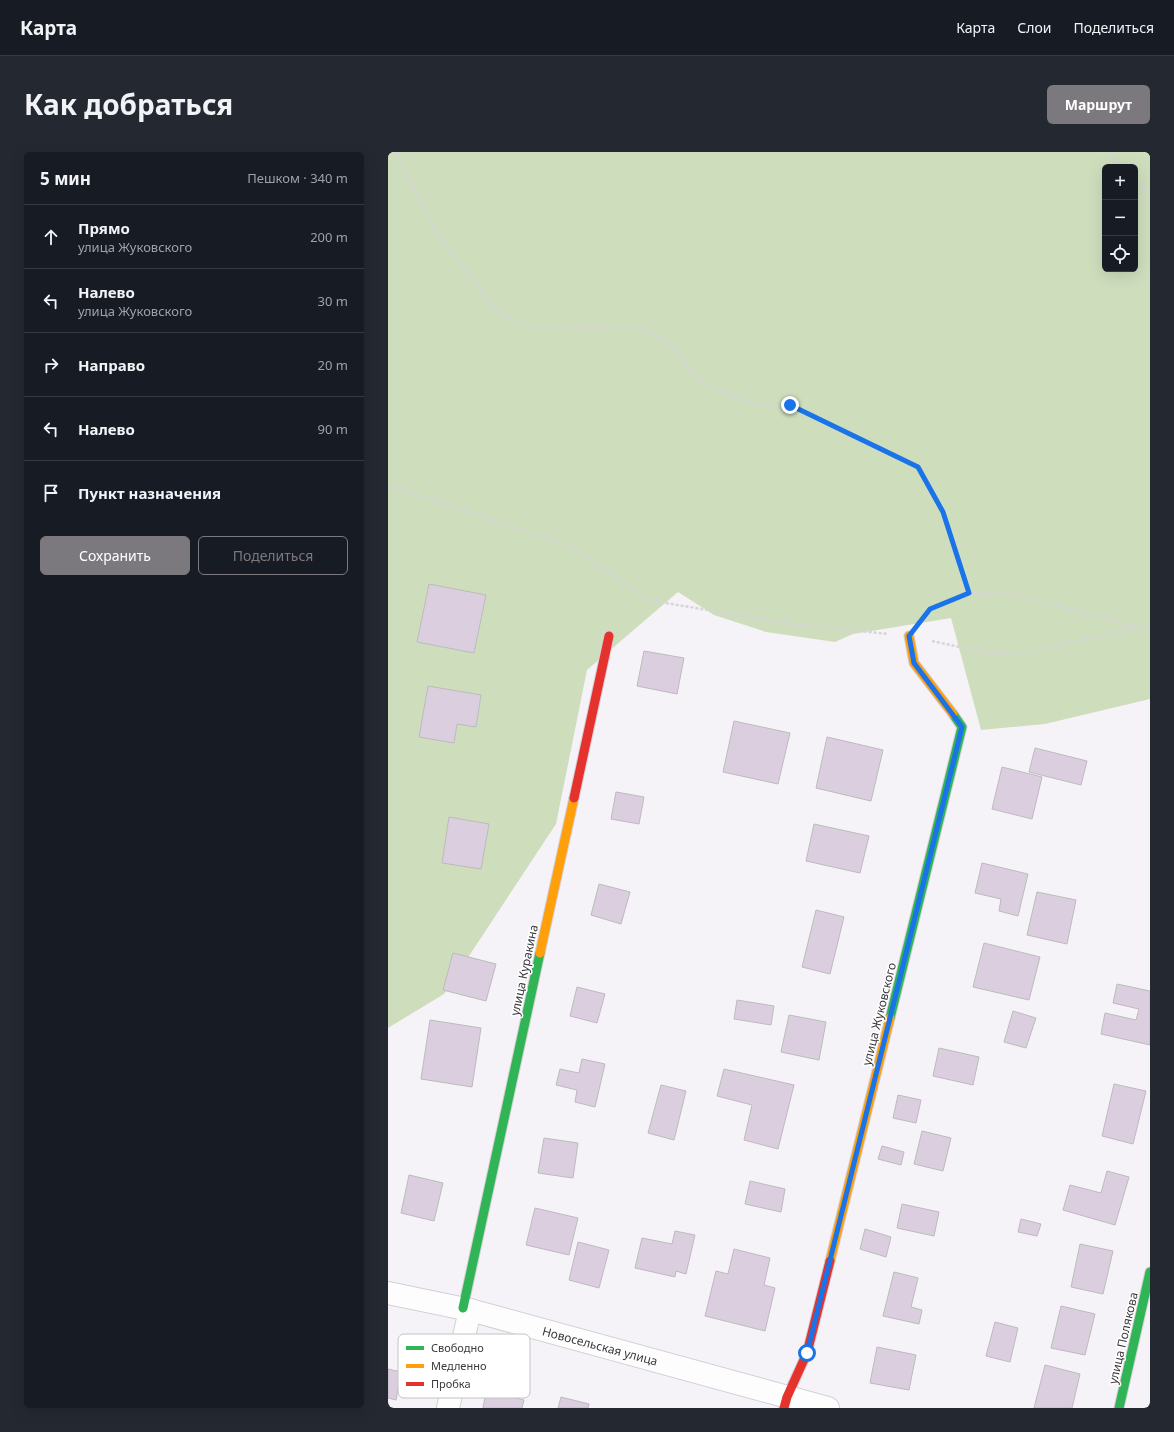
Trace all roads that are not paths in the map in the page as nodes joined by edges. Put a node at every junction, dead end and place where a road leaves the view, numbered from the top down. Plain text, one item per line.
1 (609, 636) dead end
2 (909, 636) road end
3 (1150, 1272) edge
4 (388, 1293) edge
5 (466, 1309) junction
6 (461, 1334) edge
7 (450, 1398) edge
8 (786, 1402) edge
9 (448, 1408) edge
10 (828, 1408) edge
11 (1119, 1408) edge

1 - 5 street, улица Куракина
2 - 8 street, улица Жуковского
3 - 11 street, улица Полякова
4 - 5 street, Новосельская улица
5 - 6 street
5 - 8 street, Новосельская улица
7 - 9 street
8 - 10 street, Новосельская улица

